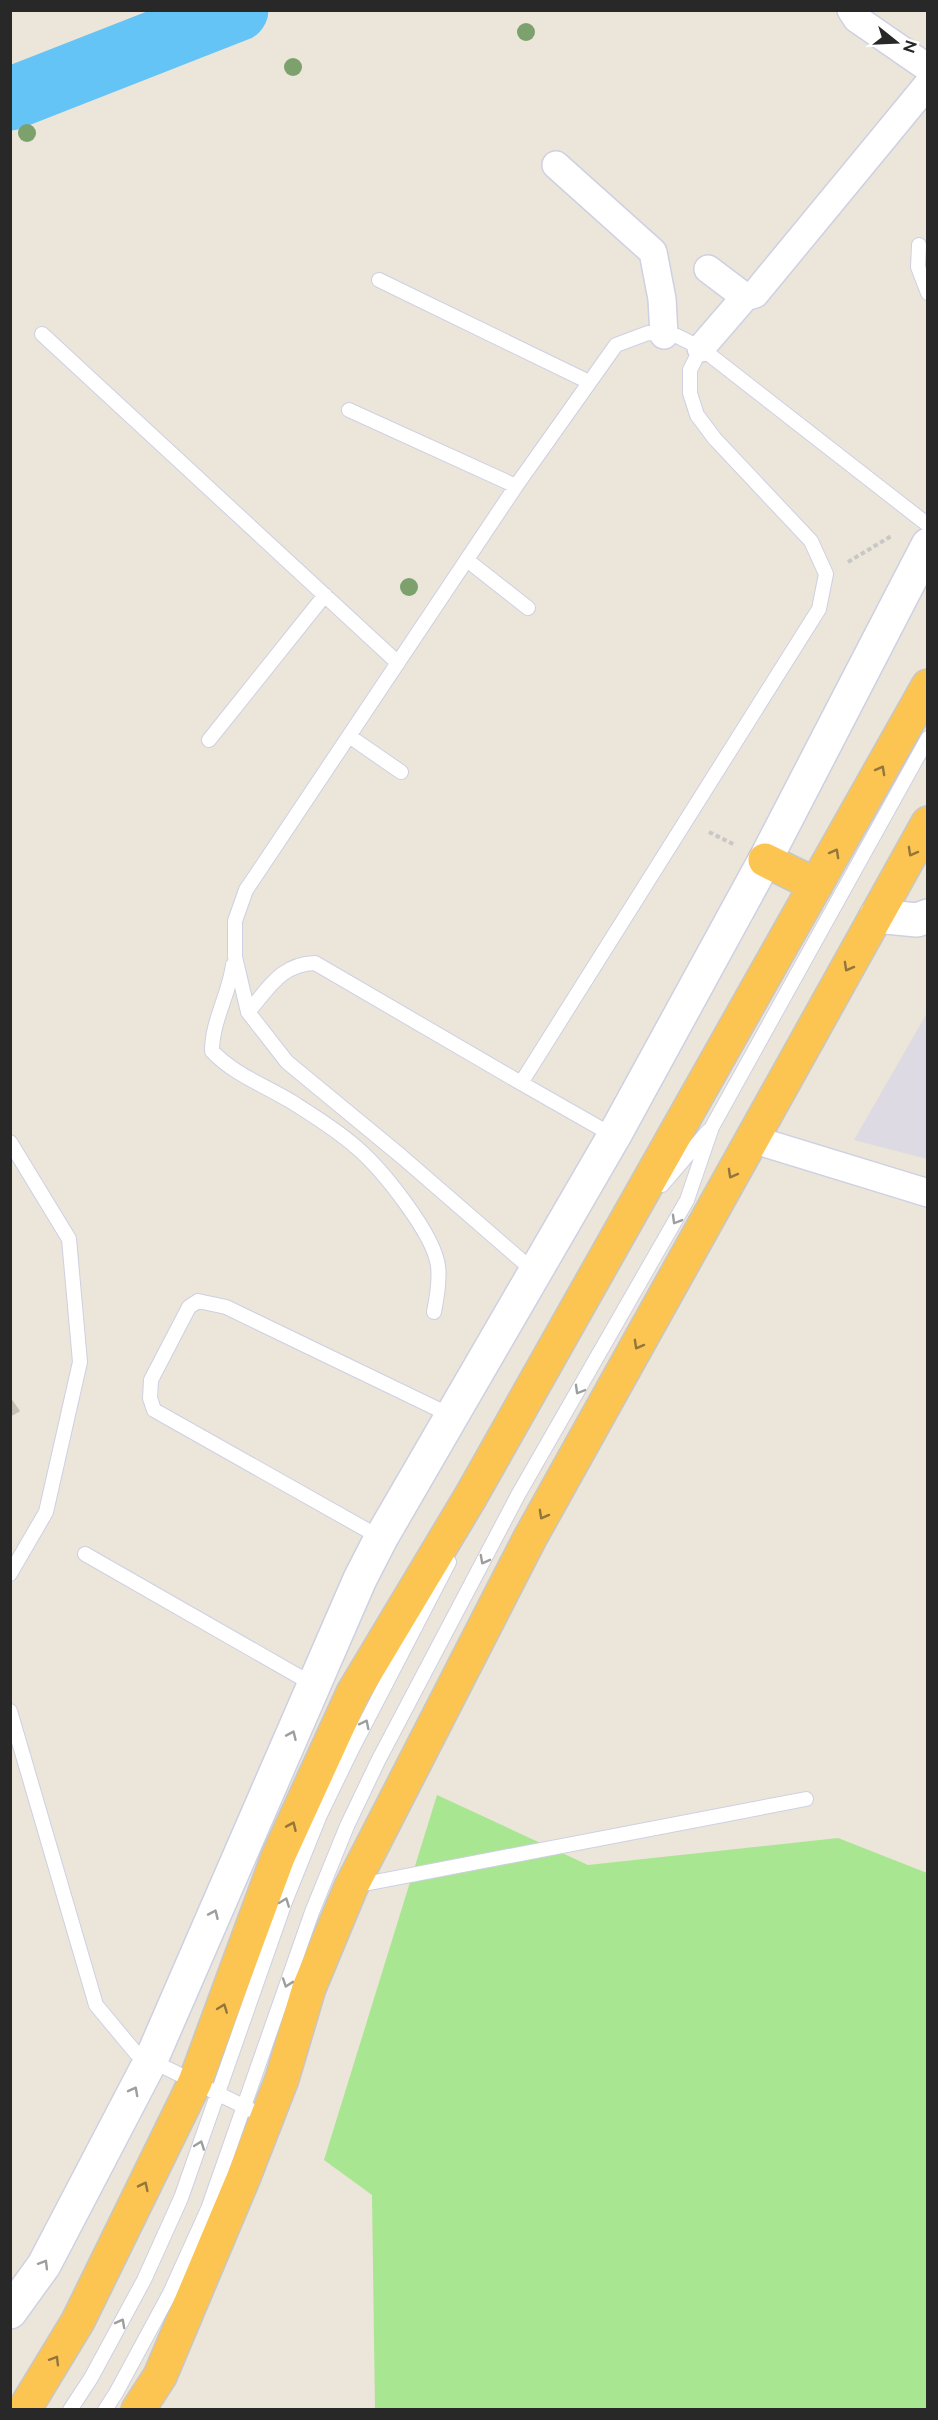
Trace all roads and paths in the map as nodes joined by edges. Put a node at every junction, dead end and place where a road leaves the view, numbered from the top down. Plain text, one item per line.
1 (851, 10) edge
2 (927, 68) edge
3 (927, 84) edge
4 (556, 165) dead end
5 (919, 245) dead end
6 (708, 269) dead end
7 (379, 280) dead end
8 (927, 293) edge
9 (745, 297) junction
10 (42, 334) dead end
11 (664, 335) junction
12 (701, 348) junction
13 (589, 382) junction
14 (349, 410) dead end
15 (516, 486) junction
16 (925, 530) edge
17 (467, 560) junction
18 (826, 574) junction
19 (325, 595) junction
20 (528, 608) dead end
21 (398, 663) junction
22 (927, 686) edge
23 (349, 736) junction
24 (927, 738) edge
25 (209, 740) dead end
26 (401, 772) dead end
27 (686, 820) junction
28 (927, 824) edge
29 (765, 860) junction
30 (816, 885) junction
31 (876, 916) junction
32 (927, 916) edge
33 (235, 957) junction
34 (248, 1012) junction
35 (520, 1083) junction
36 (712, 1127) junction
37 (614, 1136) junction
38 (752, 1139) junction
39 (10, 1142) edge
40 (927, 1193) edge
41 (536, 1274) junction
42 (434, 1312) dead end
43 (452, 1416) junction
44 (381, 1538) junction
45 (84, 1554) dead end
46 (10, 1574) edge
47 (314, 1685) junction
48 (10, 1711) edge
49 (806, 1799) dead end
50 (351, 1887) junction
51 (151, 2060) junction
52 (206, 2088) junction
53 (255, 2112) junction
54 (10, 2312) edge
55 (24, 2409) edge
56 (70, 2409) edge
57 (105, 2409) edge
58 (138, 2409) edge

1 - 2 street
3 - 9 street
4 - 11 street
5 - 8 lane
6 - 9 street
7 - 13 lane
9 - 12 street
10 - 19 lane
11 - 12 lane
11 - 13 lane
12 - 16 lane
12 - 18 lane
13 - 15 lane
14 - 15 lane
15 - 17 lane
16 - 18 path
16 - 29 street
17 - 20 lane
17 - 21 lane
18 - 27 lane
19 - 21 lane
19 - 25 lane
21 - 23 lane
30 -> 22 highway
23 - 26 lane
23 - 33 lane
24 - 36 lane
27 - 29 path
27 - 35 lane
28 -> 31 highway
29 - 30 highway
29 - 37 street
52 -> 30 highway
31 - 32 street
31 -> 38 highway
33 - 34 lane
33 - 42 lane
34 - 35 lane
34 - 41 lane
35 - 37 lane
52 -> 36 lane
36 -> 53 lane
37 - 41 street
38 - 40 street
38 -> 50 highway
39 - 46 lane
41 - 43 street
43 - 44 street
43 - 44 lane
44 - 47 street
45 - 47 lane
51 -> 47 street
48 - 51 lane
49 - 50 lane
50 - 53 highway
51 - 52 lane
54 -> 51 street
52 - 53 lane
55 -> 52 highway
56 -> 52 lane
53 - 57 lane
53 - 58 highway

